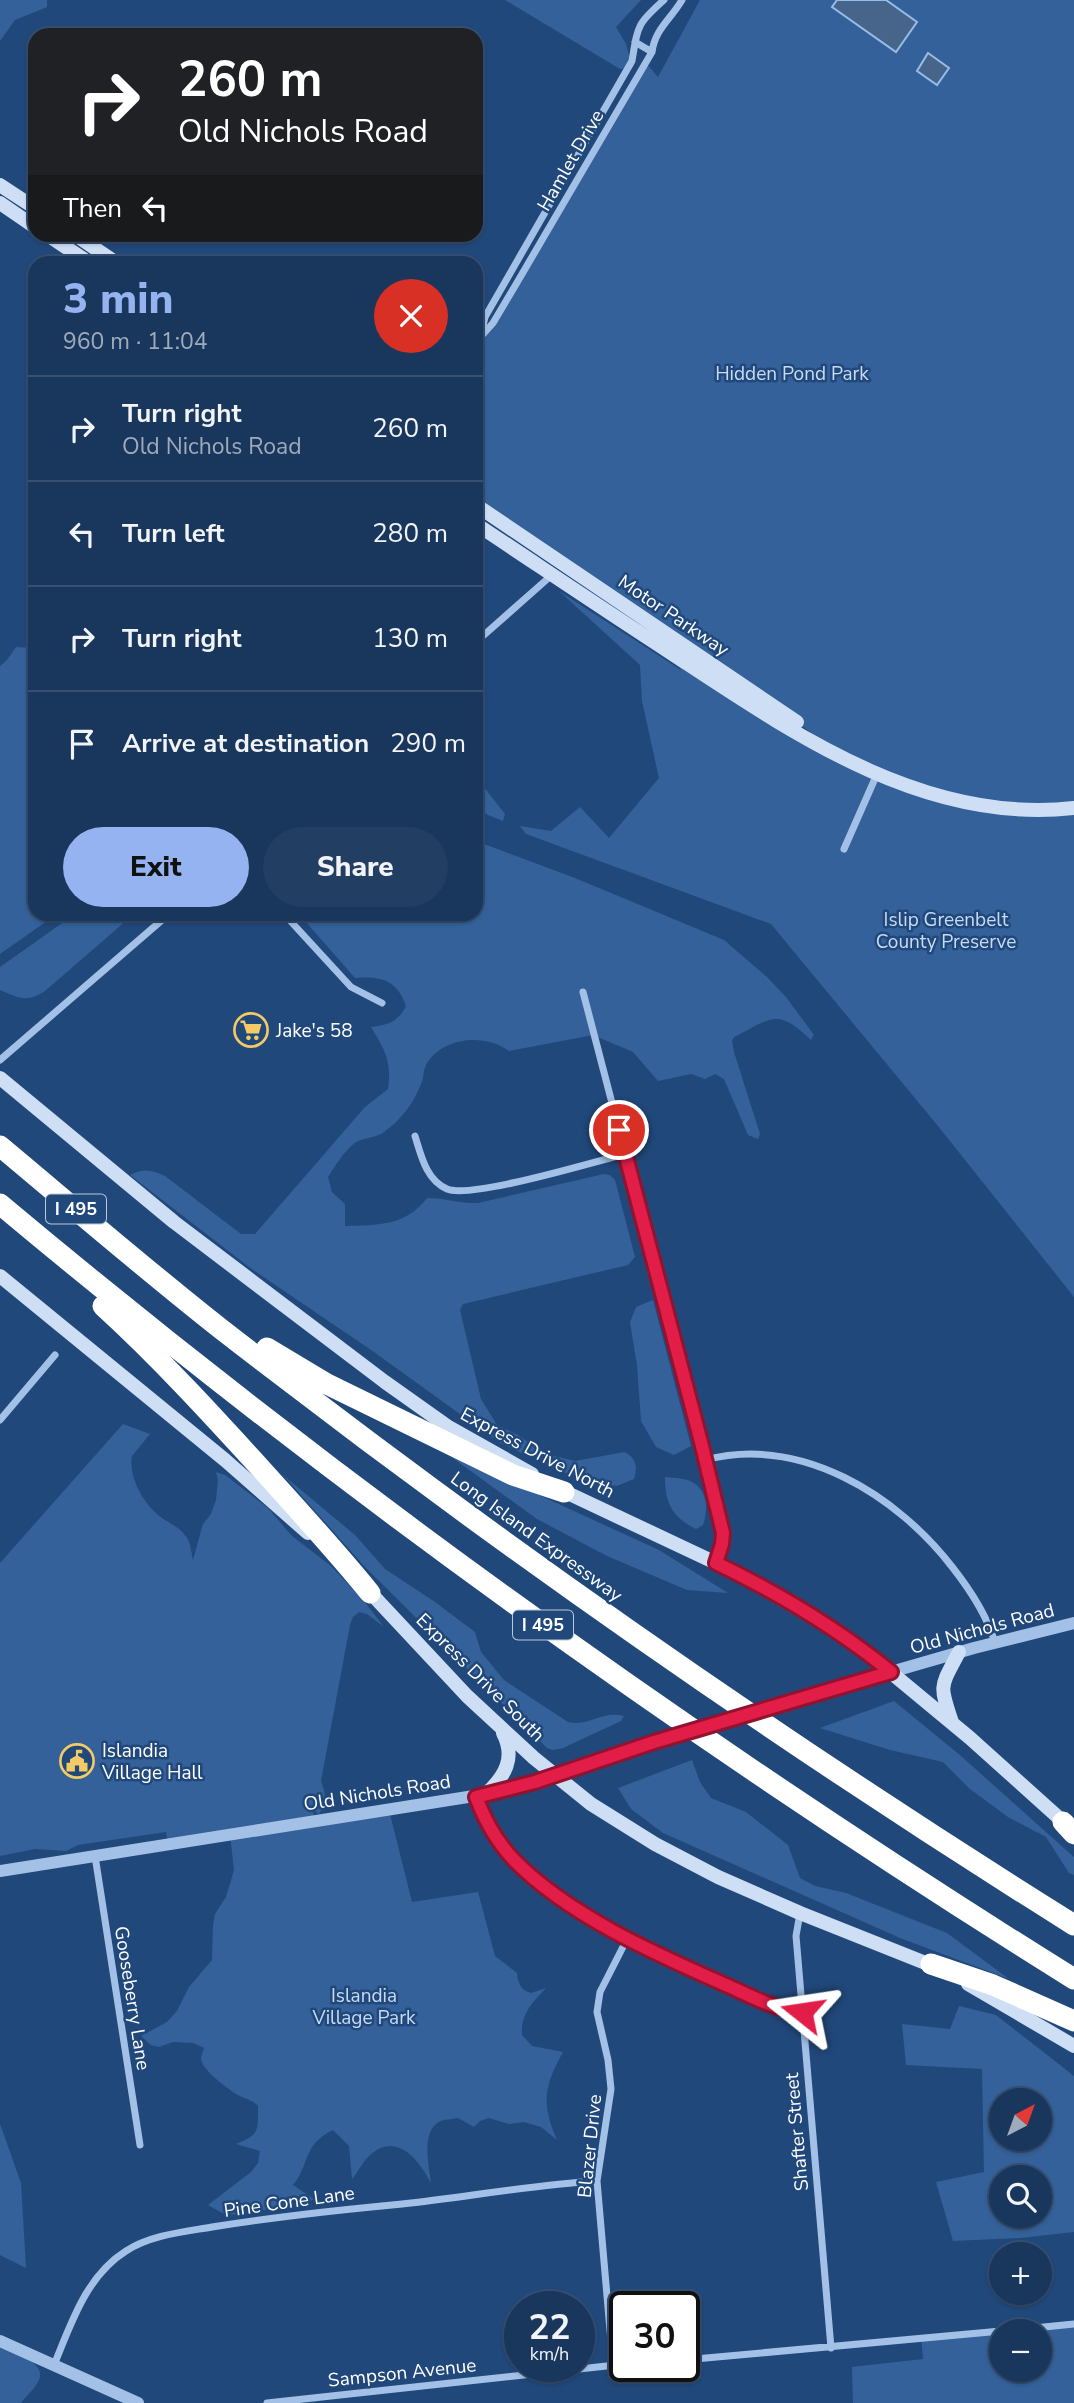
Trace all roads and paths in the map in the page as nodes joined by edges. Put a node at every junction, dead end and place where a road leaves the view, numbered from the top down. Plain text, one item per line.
1 (682, 0) edge
2 (661, 2) edge
3 (672, 17) junction
4 (635, 42) junction
5 (652, 52) junction
6 (0, 185) edge
7 (0, 203) edge
8 (28, 203) edge
9 (28, 222) edge
10 (58, 242) edge
11 (86, 242) edge
12 (79, 256) edge
13 (107, 256) edge
14 (483, 326) edge
15 (483, 332) edge
16 (483, 510) edge
17 (483, 529) edge
18 (561, 562) junction
19 (552, 575) junction
20 (483, 636) edge
21 (848, 761) junction
22 (877, 774) junction
23 (1074, 808) edge
24 (844, 849) dead end
25 (161, 921) edge
26 (290, 921) edge
27 (583, 992) dead end
28 (382, 1003) dead end
29 (0, 1060) edge
30 (0, 1078) edge
31 (415, 1136) dead end
32 (0, 1146) edge
33 (625, 1154) junction
34 (0, 1204) edge
35 (38, 1236) junction
36 (0, 1276) edge
37 (220, 1328) junction
38 (55, 1355) dead end
39 (2, 1414) edge
40 (705, 1460) junction
41 (564, 1492) junction
42 (716, 1563) junction
43 (370, 1593) junction
44 (1074, 1623) edge
45 (995, 1643) junction
46 (959, 1652) junction
47 (891, 1672) junction
48 (952, 1724) junction
49 (501, 1728) junction
50 (555, 1775) junction
51 (481, 1796) junction
52 (1070, 1829) edge
53 (95, 1856) junction
54 (0, 1871) edge
55 (800, 1913) junction
56 (1074, 1925) edge
57 (627, 1938) junction
58 (932, 1964) junction
59 (1074, 1979) edge
60 (802, 2012) junction
61 (1074, 2021) edge
62 (1074, 2046) edge
63 (140, 2145) dead end
64 (597, 2181) junction
65 (609, 2319) edge
66 (1074, 2323) edge
67 (1052, 2325) edge
68 (989, 2332) edge
69 (0, 2341) edge
70 (831, 2348) junction
71 (700, 2359) edge
72 (54, 2365) junction
73 (609, 2365) edge
74 (138, 2403) edge
75 (267, 2403) edge

1 - 3 street, Hamlet Drive
2 - 3 street
2 - 4 street, Hamlet Drive
3 - 5 street, Hamlet Drive
4 - 5 street
4 - 14 street, Hamlet Drive
5 - 15 street, Hamlet Drive
6 - 8 main road
7 - 9 main road
10 - 12 main road
11 - 13 main road
16 - 18 main road, Motor Parkway
17 - 19 main road, Motor Parkway
18 - 19 street
18 - 21 main road, Motor Parkway
19 - 20 street
19 - 21 main road, Motor Parkway
21 - 22 main road, Motor Parkway
22 - 23 main road, Motor Parkway
22 - 24 street
25 - 29 street
26 - 28 street
27 - 33 street
30 - 41 main road, Express Drive North
31 - 33 street
32 - 37 highway, Long Island Expressway / I 495
33 - 40 street
34 - 35 highway, I 495
35 - 43 highway
35 - 59 highway, I 495
36 - 43 main road, Express Drive South
37 - 41 highway
37 - 56 highway, Long Island Expressway / I 495
38 - 39 street
40 - 42 street
40 - 45 street
41 - 42 main road, Express Drive North
42 - 47 main road, Express Drive North
43 - 49 main road, Express Drive South
44 - 45 street, Old Nichols Road
45 - 46 street, Old Nichols Road
46 - 47 street, Old Nichols Road
46 - 48 main road
47 - 48 main road, Express Drive North
47 - 50 street, Old Nichols Road, bridge
48 - 52 main road, Express Drive North
49 - 50 main road, Express Drive South
49 - 51 main road
50 - 51 street, Old Nichols Road
50 - 55 main road, Express Drive South
51 - 53 street, Old Nichols Road
51 - 57 street
53 - 54 street, Old Nichols Road
53 - 63 street, Gooseberry Lane
55 - 58 main road, Express Drive South
55 - 60 street, Shafter Street
57 - 60 street
57 - 64 street, Blazer Drive
58 - 61 highway
58 - 62 main road, Express Drive South
60 - 70 street, Shafter Street
64 - 65 street, Blazer Drive
64 - 72 street, Pine Cone Lane
66 - 67 street
68 - 70 street
69 - 72 street
70 - 71 street
72 - 74 street
73 - 75 street, Sampson Avenue

